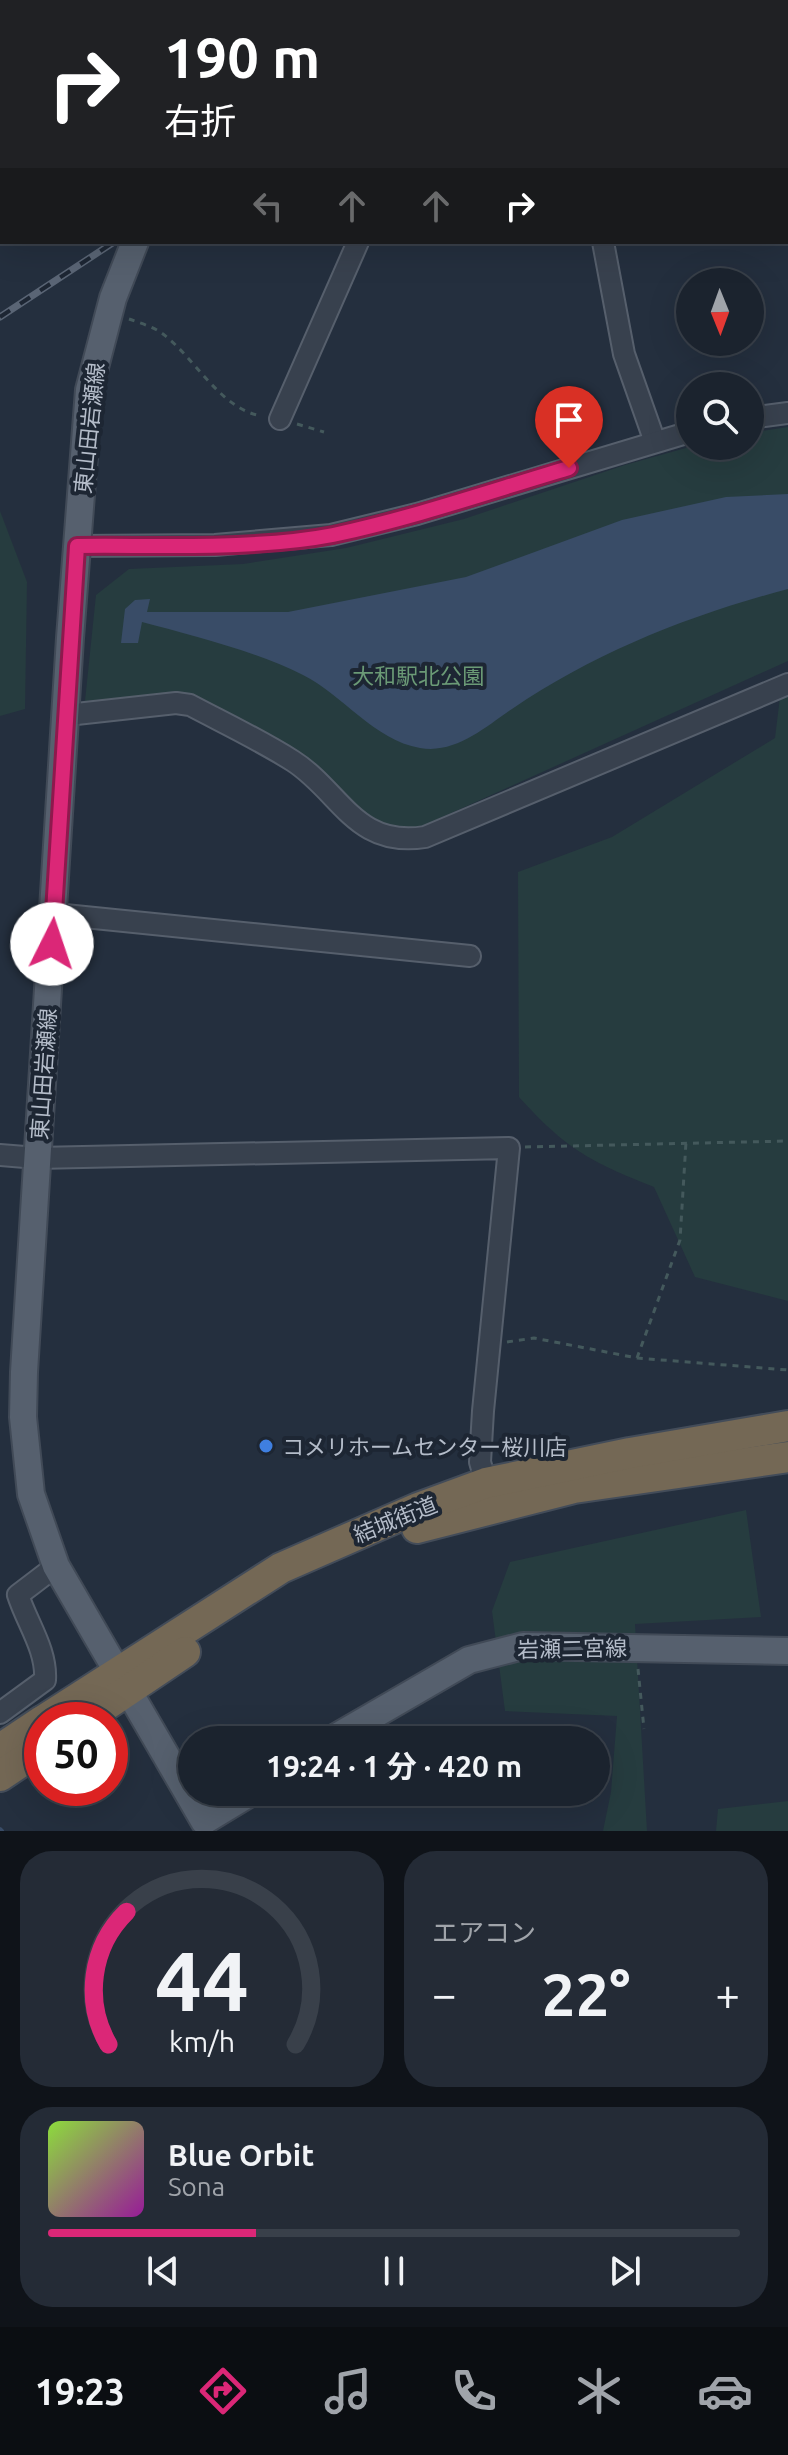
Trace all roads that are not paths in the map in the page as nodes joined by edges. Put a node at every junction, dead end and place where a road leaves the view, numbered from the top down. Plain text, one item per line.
1 (134, 244) edge
2 (357, 244) edge
3 (603, 244) edge
4 (788, 413) edge
5 (764, 416) edge
6 (280, 419) road end
7 (676, 436) edge
8 (655, 442) junction
9 (77, 546) junction
10 (788, 684) edge
11 (67, 715) junction
12 (55, 914) junction
13 (470, 956) dead end
14 (0, 1155) edge
15 (37, 1158) junction
16 (788, 1426) edge
17 (788, 1457) edge
18 (486, 1483) junction
19 (56, 1566) junction
20 (788, 1651) edge
21 (121, 1682) junction
22 (81, 1702) edge
23 (102, 1702) edge
24 (0, 1713) edge
25 (355, 1726) edge
26 (24, 1733) edge
27 (0, 1749) edge
28 (24, 1760) edge
29 (0, 1776) edge
30 (229, 1806) edge
31 (196, 1826) edge

1 - 9 main road, 東山田岩瀬線
2 - 6 street
3 - 8 street
4 - 5 street
7 - 8 street
8 - 9 street
9 - 11 main road, 東山田岩瀬線
10 - 11 street
11 - 12 main road, 東山田岩瀬線
12 - 13 street
12 - 15 main road, 東山田岩瀬線
14 - 15 street
15 - 18 street
15 - 19 main road, 東山田岩瀬線
16 - 18 highway, 結城街道
17 - 21 highway, 結城街道
18 - 21 highway, 結城街道
19 - 21 main road, 東山田岩瀬線
19 - 24 street
20 - 25 main road, 岩瀬二宮線
21 - 22 highway, 結城街道
21 - 23 highway, 結城街道
21 - 31 main road, 東山田岩瀬線
26 - 27 highway, 結城街道
28 - 29 highway
30 - 31 main road

